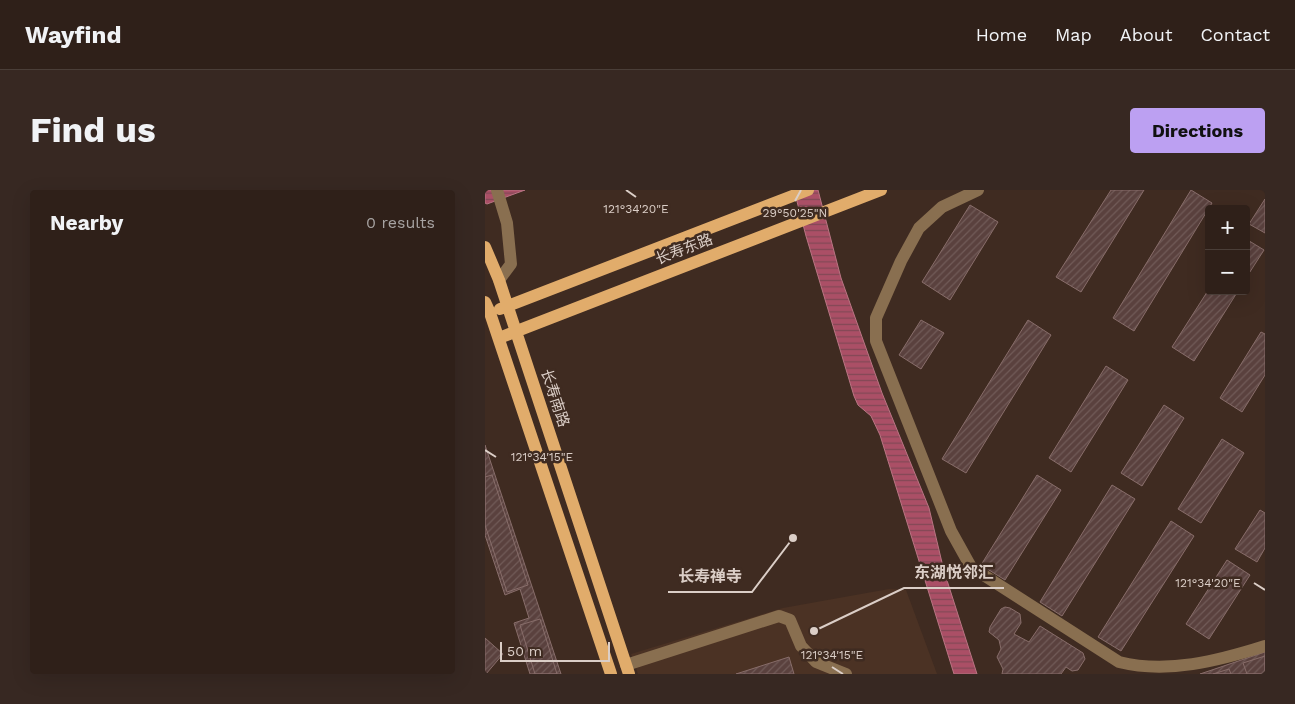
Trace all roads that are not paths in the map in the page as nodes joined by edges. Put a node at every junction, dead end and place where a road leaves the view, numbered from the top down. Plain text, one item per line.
1 (497, 190) edge
2 (808, 190) edge
3 (881, 190) edge
4 (978, 190) edge
5 (485, 247) edge
6 (499, 280) junction
7 (508, 306) junction
8 (488, 307) edge
9 (516, 332) junction
10 (499, 338) junction
11 (1265, 646) edge
12 (628, 670) edge
13 (611, 674) edge
14 (846, 674) edge

1 - 6 street
2 - 7 main road, 长寿东路
3 - 9 main road, 长寿东路
4 - 11 street
5 - 6 main road, 长寿南路
6 - 7 main road, 长寿南路
7 - 8 main road, 长寿东路
7 - 9 main road, 长寿南路
8 - 10 main road
9 - 10 main road, 长寿东路
9 - 12 main road, 长寿南路
10 - 13 main road
12 - 14 street

